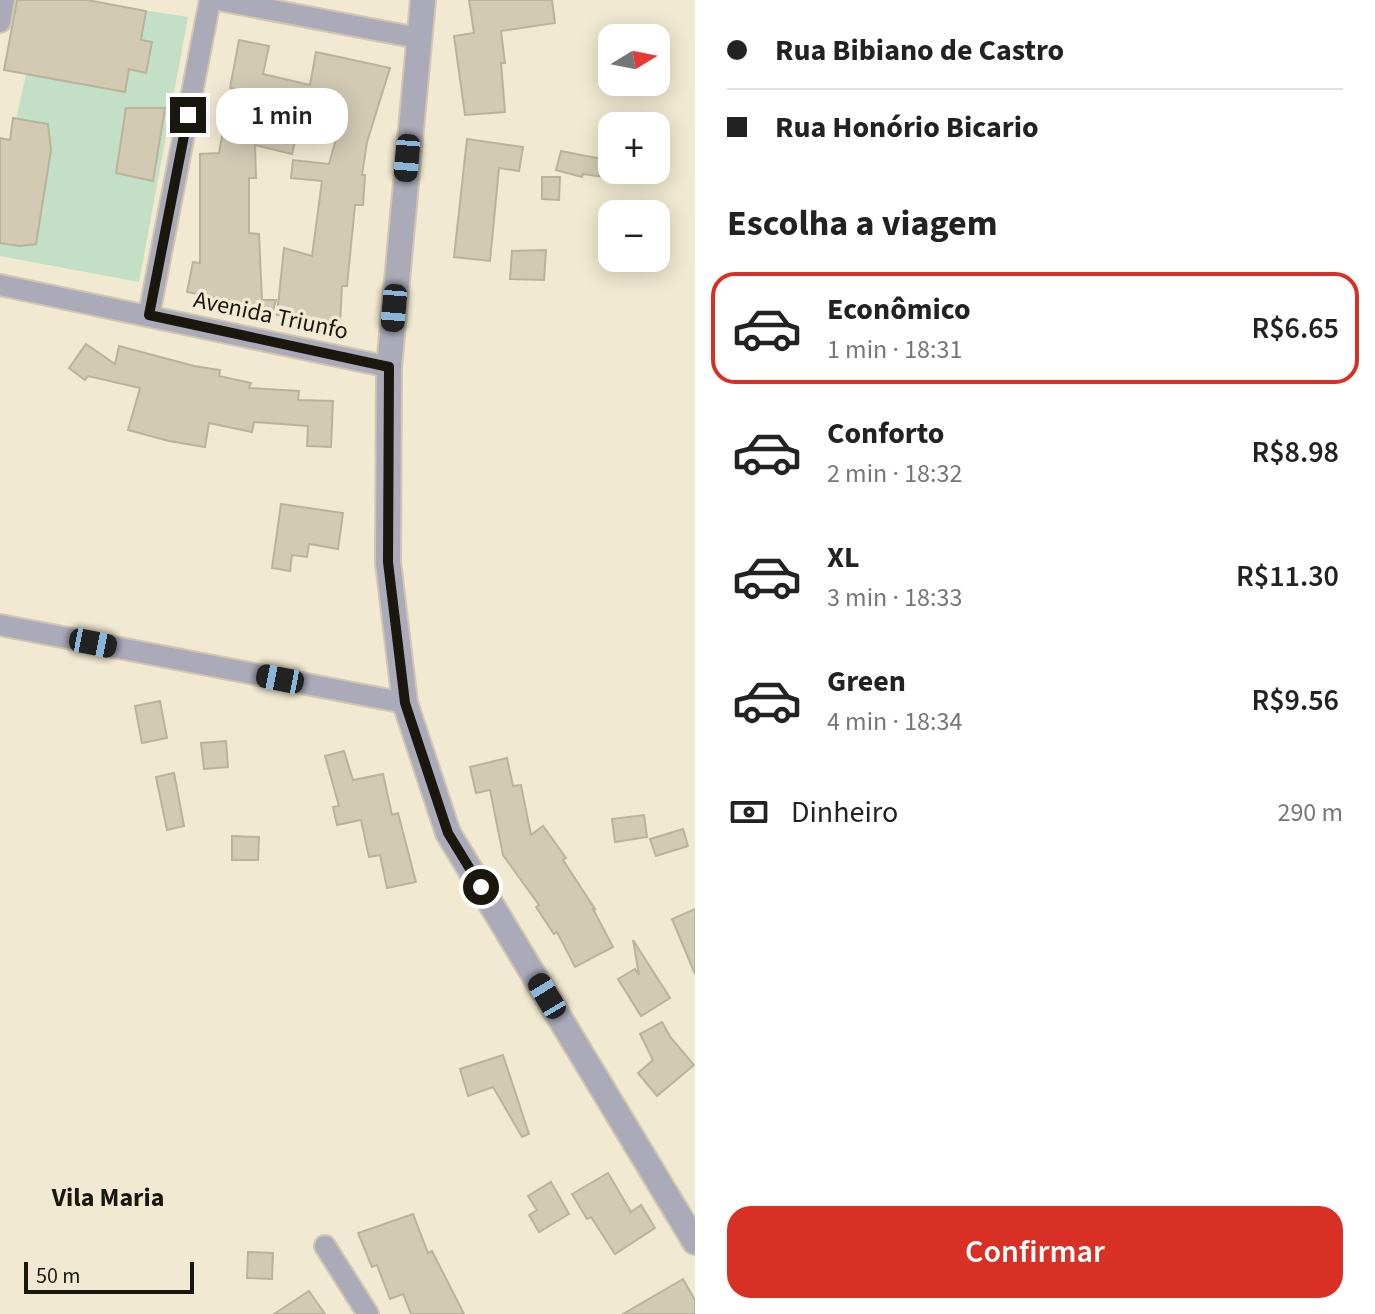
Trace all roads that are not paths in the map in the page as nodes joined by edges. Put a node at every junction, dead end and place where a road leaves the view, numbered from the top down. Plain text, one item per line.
1 (4, 0) edge
2 (210, 0) edge
3 (219, 0) edge
4 (423, 0) edge
5 (0, 22) edge
6 (418, 38) junction
7 (0, 285) edge
8 (149, 315) junction
9 (389, 367) junction
10 (0, 625) edge
11 (405, 703) junction
12 (695, 1242) edge
13 (325, 1246) dead end
14 (368, 1314) edge

1 - 5 street
2 - 8 street
3 - 6 street
4 - 6 street
6 - 9 street
7 - 8 street, Avenida Triunfo
8 - 9 street, Avenida Triunfo
9 - 11 street
10 - 11 street
11 - 12 street
13 - 14 street

